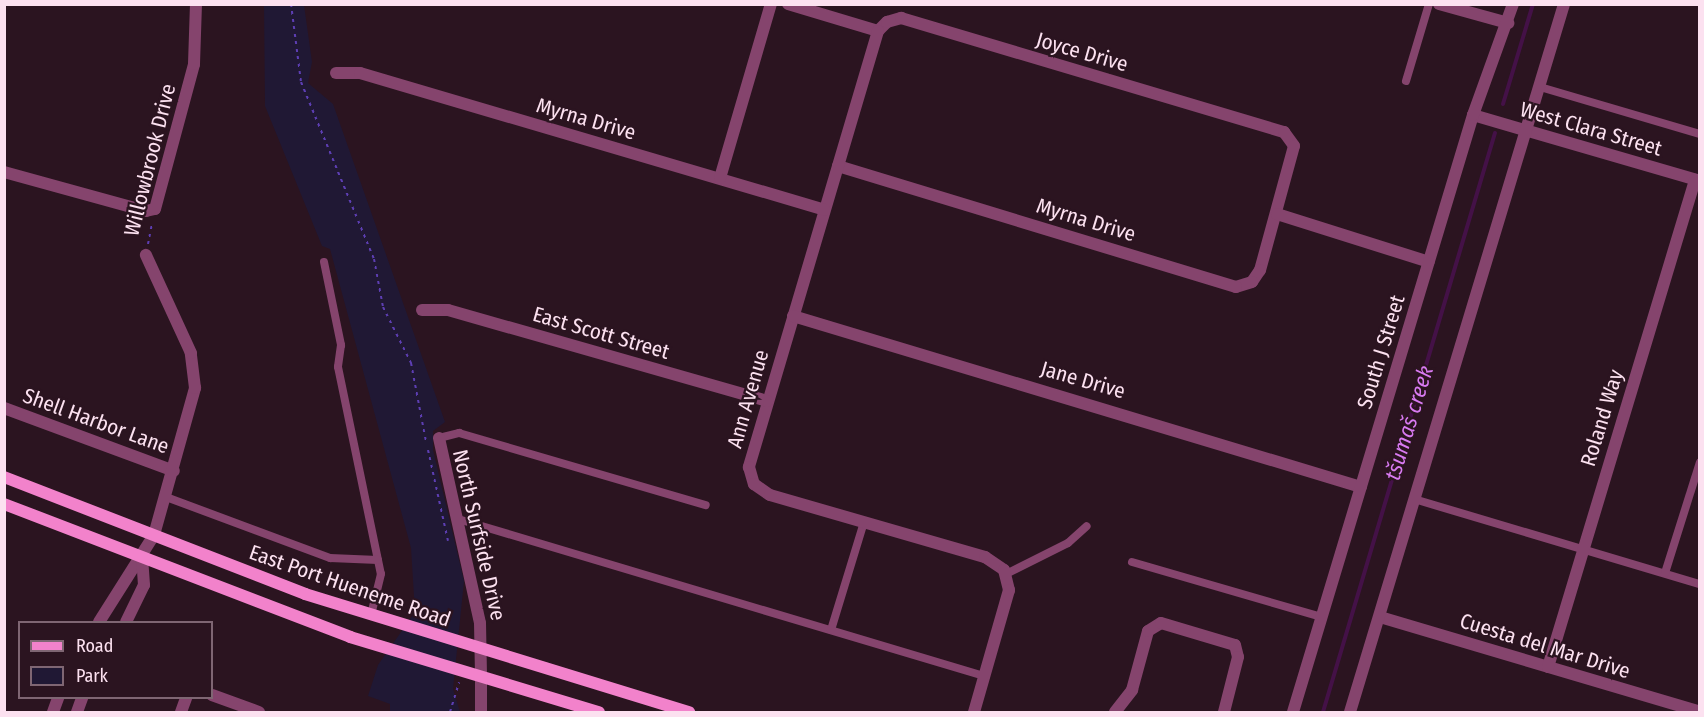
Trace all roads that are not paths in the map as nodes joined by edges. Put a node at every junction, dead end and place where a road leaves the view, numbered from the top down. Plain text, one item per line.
1 (196, 4) edge
2 (771, 4) edge
3 (788, 4) edge
4 (1429, 4) edge
5 (1439, 4) edge
6 (1514, 4) edge
7 (1564, 4) edge
8 (1508, 23) junction
9 (878, 31) junction
10 (336, 74) dead end
11 (1406, 81) dead end
12 (1540, 87) junction
13 (1473, 115) junction
14 (1527, 131) junction
15 (1700, 134) edge
16 (838, 165) junction
17 (4, 172) edge
18 (720, 178) junction
19 (1697, 180) edge
20 (824, 210) junction
21 (1277, 214) junction
22 (146, 255) road end
23 (324, 262) dead end
24 (1429, 262) junction
25 (422, 310) dead end
26 (793, 316) junction
27 (767, 401) junction
28 (4, 408) edge
29 (439, 438) joint
30 (1700, 462) edge
31 (174, 471) junction
32 (4, 477) edge
33 (1361, 487) junction
34 (166, 497) junction
35 (1414, 499) junction
36 (4, 504) edge
37 (706, 505) dead end
38 (458, 519) junction
39 (864, 522) junction
40 (1087, 526) dead end
41 (154, 535) junction
42 (1582, 548) junction
43 (142, 558) junction
44 (378, 560) junction
45 (1132, 562) dead end
46 (1665, 573) junction
47 (1006, 574) junction
48 (1700, 584) edge
49 (371, 615) junction
50 (1321, 617) junction
51 (1380, 617) junction
52 (100, 621) edge
53 (126, 621) edge
54 (831, 630) junction
55 (481, 651) junction
56 (1548, 667) junction
57 (984, 676) junction
58 (481, 677) junction
59 (213, 695) edge
60 (259, 712) edge
61 (482, 712) edge
62 (599, 712) edge
63 (689, 712) edge
64 (974, 712) edge
65 (1115, 712) edge
66 (1224, 712) edge
67 (1293, 712) edge
68 (1350, 712) edge
69 (1700, 712) edge

1 - 17 street, Willowbrook Drive
2 - 18 street
3 - 9 street
4 - 11 lane
5 - 8 street
6 - 8 street, South J Street
7 - 12 street
8 - 13 street, South J Street
9 - 16 street, Ann Avenue
9 - 21 street, Joyce Drive
10 - 18 street, Myrna Drive
12 - 14 street
12 - 15 lane
13 - 14 street, West Clara Street
13 - 24 street, South J Street
14 - 19 street, West Clara Street
14 - 35 street
16 - 20 street, Ann Avenue
16 - 21 street, Myrna Drive
18 - 20 street, Myrna Drive
19 - 42 street, Roland Way
20 - 26 street, Ann Avenue
21 - 24 street
22 - 31 street, Willowbrook Drive
23 - 44 lane
24 - 33 street, South J Street
25 - 27 street, East Scott Street
26 - 27 street, Ann Avenue
26 - 33 street, Jane Drive
27 - 39 street, Ann Avenue
28 - 31 street, Shell Harbor Lane
29 - 37 lane
29 - 38 street, North Surfside Drive
30 - 46 lane
31 - 34 street, Willowbrook Drive
32 - 41 main road, East Port Hueneme Road
33 - 50 street, South J Street
34 - 41 street, Willowbrook Drive
34 - 44 lane
35 - 42 lane
35 - 51 street
36 - 43 main road
38 - 54 lane
38 - 55 street, North Surfside Drive
39 - 47 street, Ann Avenue
39 - 54 lane
40 - 47 lane
41 - 43 street, Willowbrook Drive
41 - 49 main road, East Port Hueneme Road
42 - 46 lane
42 - 56 street, Roland Way
43 - 52 street, Willowbrook Drive
43 - 53 street
43 - 58 main road
44 - 49 lane
45 - 50 lane
46 - 48 lane
47 - 57 street
49 - 55 main road, East Port Hueneme Road
50 - 67 street, South J Street
51 - 56 street, Cuesta del Mar Drive
51 - 68 street
54 - 57 lane
55 - 58 street, North Surfside Drive
55 - 63 main road, East Port Hueneme Road
56 - 69 street, Cuesta del Mar Drive
57 - 64 street
58 - 61 street, North Surfside Drive
58 - 62 main road
59 - 60 street
65 - 66 street

